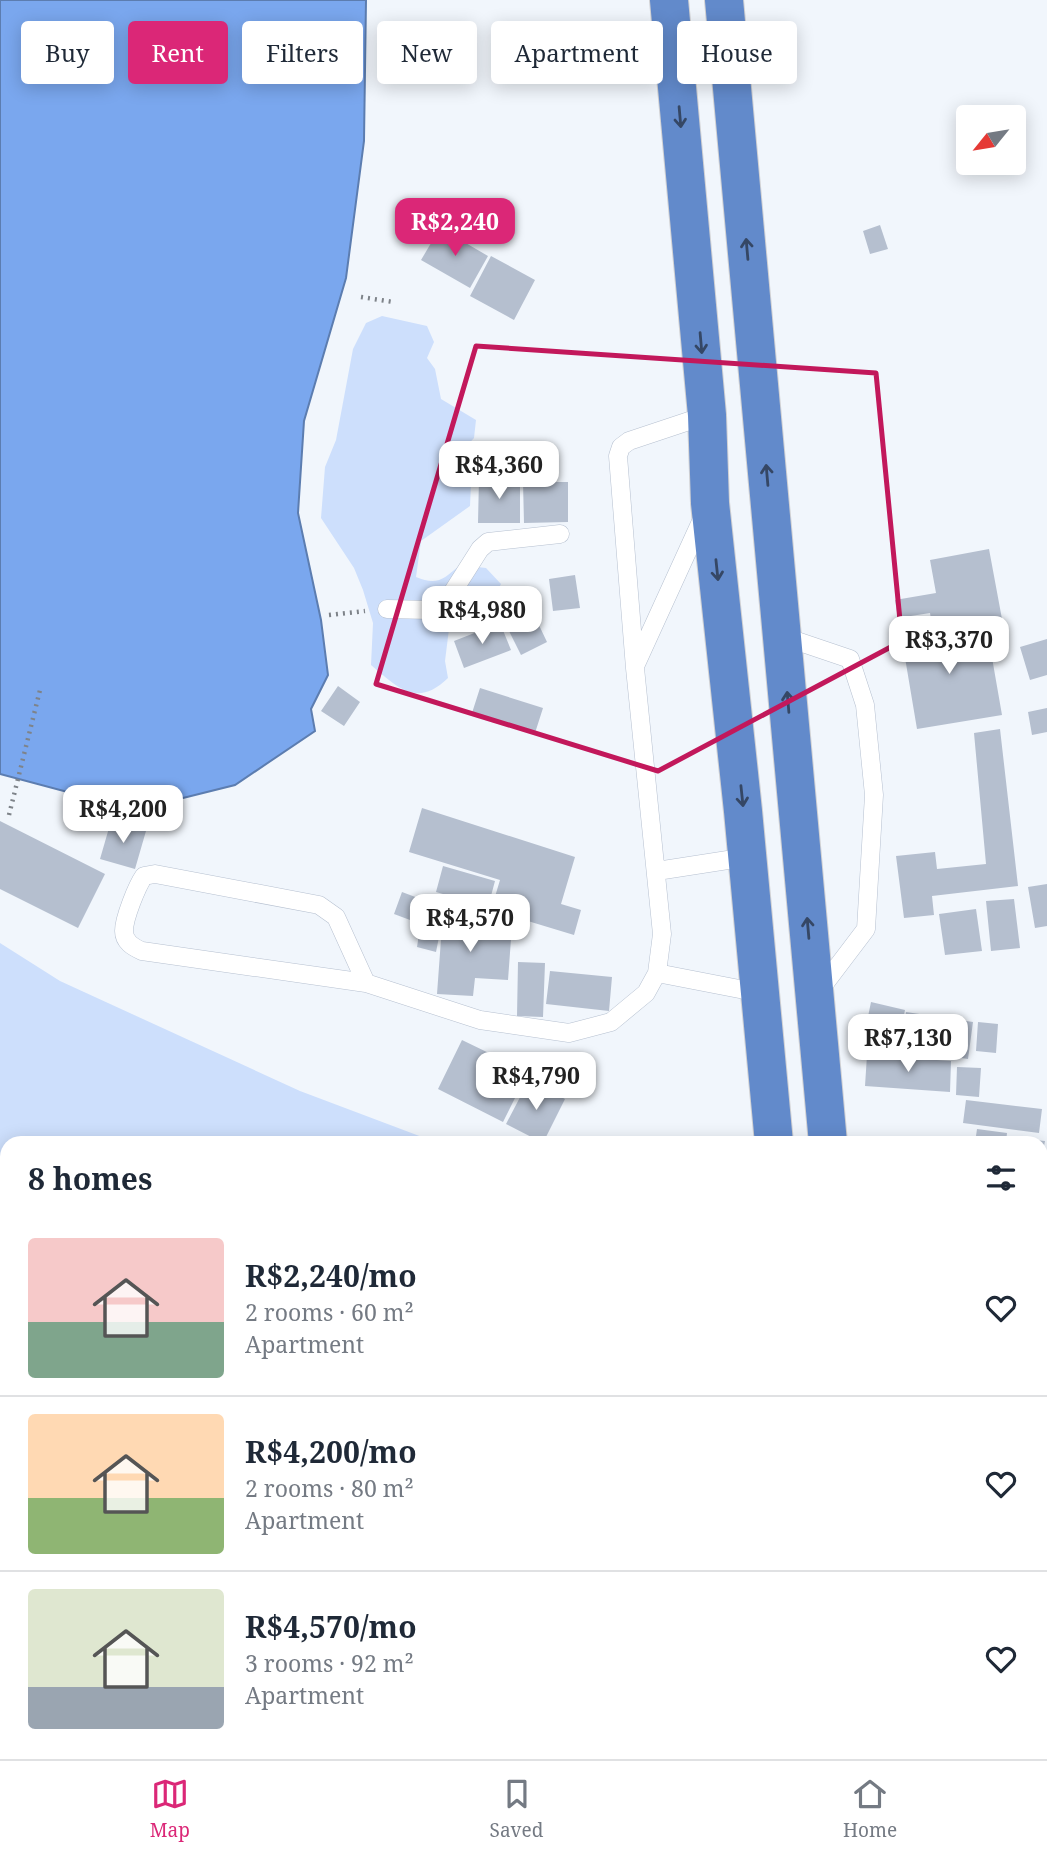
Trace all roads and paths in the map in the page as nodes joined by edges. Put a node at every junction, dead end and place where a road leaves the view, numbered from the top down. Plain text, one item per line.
1 (670, 0) edge
2 (724, 0) edge
3 (361, 297) dead end
4 (393, 302) dead end
5 (707, 415) junction
6 (710, 503) junction
7 (560, 534) dead end
8 (387, 609) joint
9 (329, 615) dead end
10 (782, 636) junction
11 (635, 668) junction
12 (41, 686) dead end
13 (9, 815) dead end
14 (747, 857) junction
15 (657, 871) junction
16 (657, 974) junction
17 (366, 983) junction
18 (760, 993) junction
19 (814, 996) junction
20 (773, 1136) edge
21 (827, 1136) edge

1 -> 5 highway
10 -> 2 highway
3 - 4 path
5 - 6 highway
5 - 11 lane
6 - 11 lane
6 -> 14 highway
7 - 8 lane
8 - 9 path
19 -> 10 highway
10 - 19 lane
11 - 15 lane
12 - 13 path
14 - 15 lane
14 - 18 highway
15 - 16 lane
16 - 17 lane
16 - 18 lane
17 - 17 lane
18 - 20 highway
19 - 21 highway

